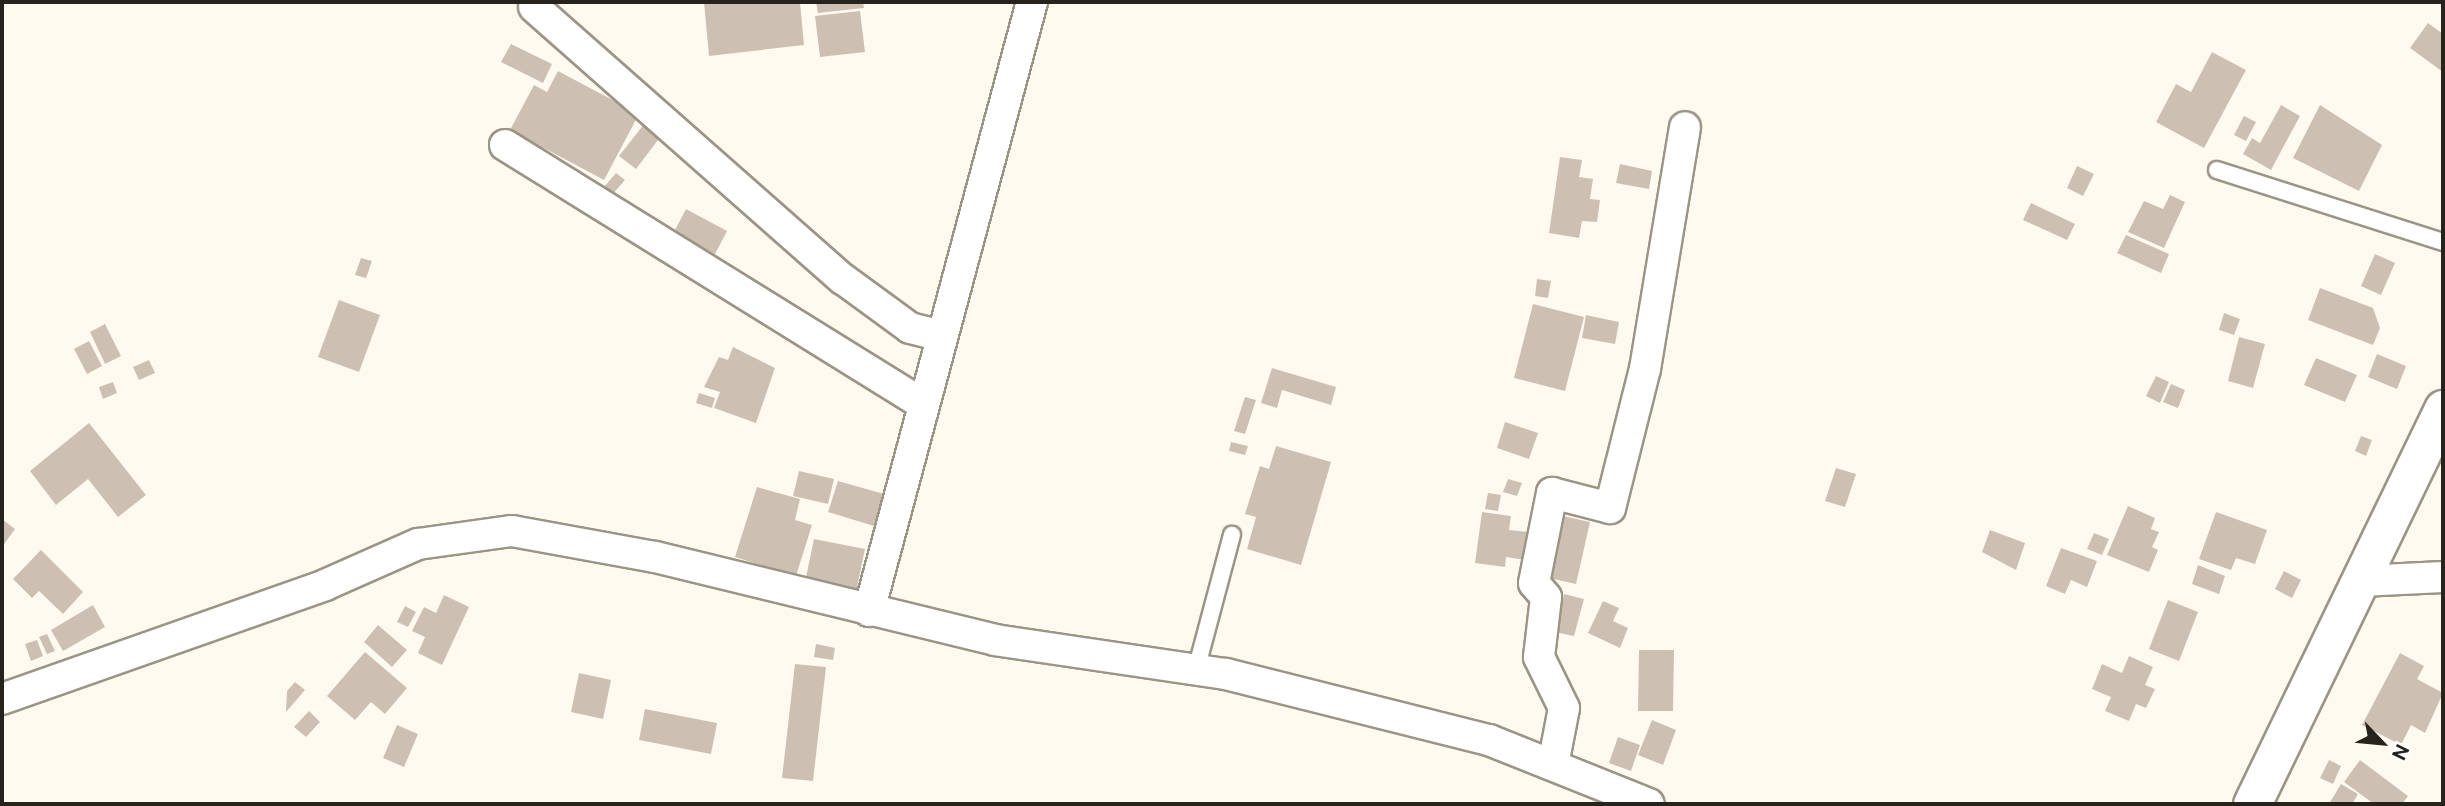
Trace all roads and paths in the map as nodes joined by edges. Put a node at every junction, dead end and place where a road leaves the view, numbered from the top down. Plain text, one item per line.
1 (1032, 2) edge
2 (534, 7) dead end
3 (1685, 127) dead end
4 (505, 145) dead end
5 (2217, 170) dead end
6 (2443, 242) edge
7 (942, 336) junction
8 (924, 405) junction
9 (2443, 409) edge
10 (1233, 535) dead end
11 (2443, 577) edge
12 (2361, 581) junction
13 (869, 611) junction
14 (1196, 670) junction
15 (2, 699) edge
16 (1553, 765) junction
17 (1649, 804) edge
18 (2252, 804) edge

1 - 7 street
2 - 7 street
3 - 16 street
4 - 8 street
5 - 6 lane
7 - 8 street
8 - 13 street
9 - 12 street
10 - 14 lane
11 - 12 street
12 - 18 street
13 - 14 street
13 - 15 street
14 - 16 street
16 - 17 street

